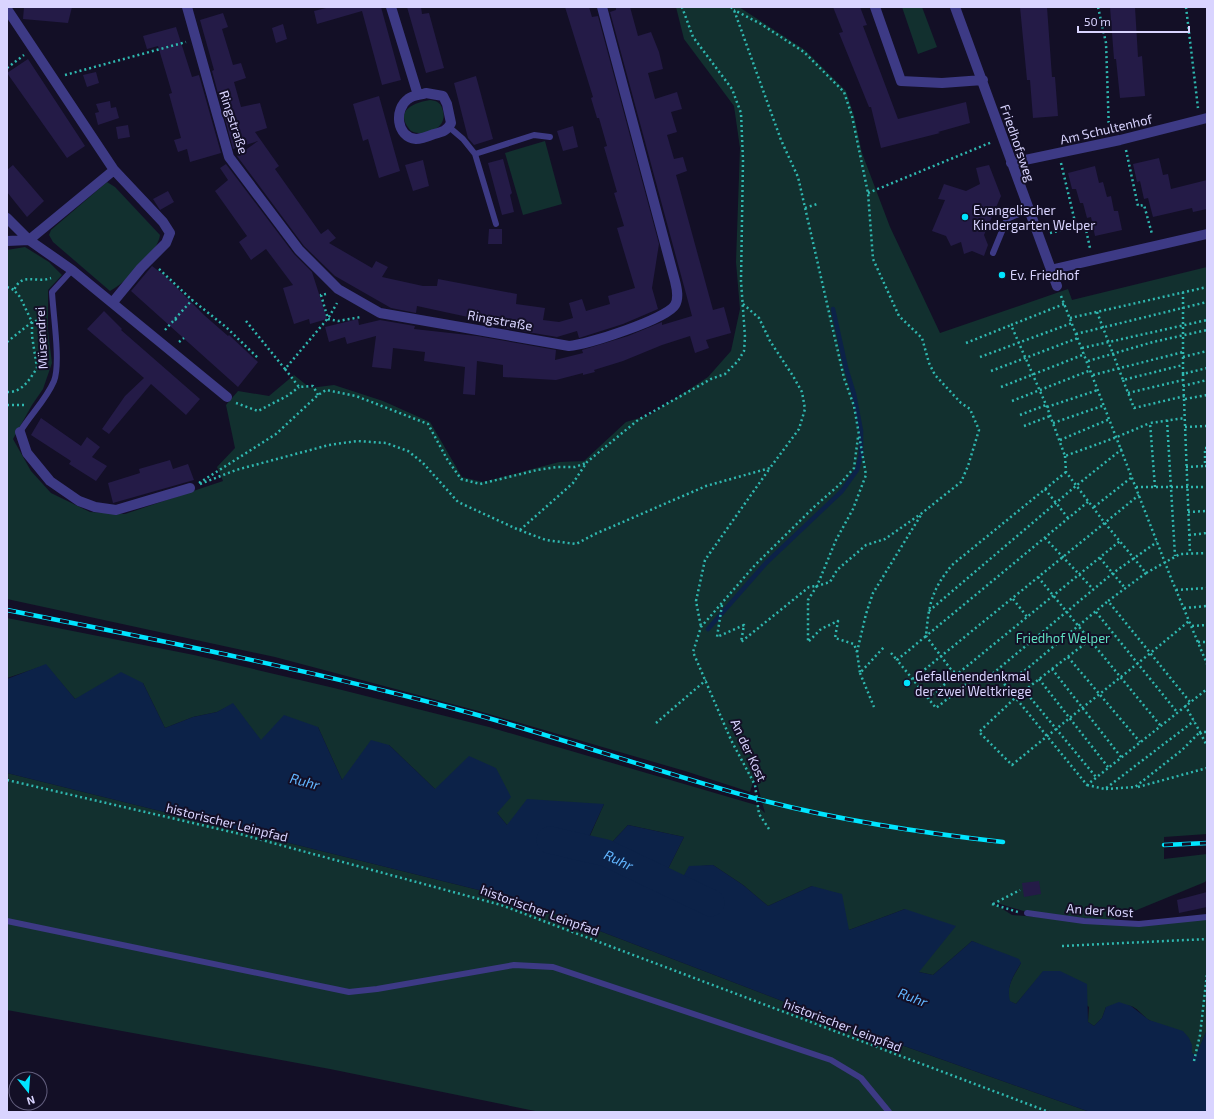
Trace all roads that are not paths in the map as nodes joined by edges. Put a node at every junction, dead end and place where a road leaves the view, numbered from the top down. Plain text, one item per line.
1 (187, 7) edge
2 (391, 7) edge
3 (602, 7) edge
4 (875, 7) edge
5 (955, 7) edge
6 (7, 9) edge
7 (983, 80) junction
8 (418, 95) junction
9 (1203, 119) edge
10 (449, 127) junction
11 (550, 137) dead end
12 (475, 154) junction
13 (1011, 163) junction
14 (114, 170) junction
15 (1028, 210) junction
16 (7, 218) edge
17 (496, 224) dead end
18 (1207, 234) edge
19 (29, 240) junction
20 (7, 241) edge
21 (993, 253) dead end
22 (72, 270) junction
23 (1050, 270) junction
24 (1057, 286) road end
25 (113, 302) junction
26 (227, 397) dead end
27 (20, 432) joint
28 (190, 488) road end
29 (1027, 913) road end
30 (1207, 917) edge
31 (7, 920) edge
32 (889, 1112) edge

1 - 3 street, Ringstraße
2 - 8 street
4 - 7 street
5 - 7 street, Friedhofsweg
6 - 14 street
7 - 13 street, Friedhofsweg
8 - 10 street
8 - 10 street
9 - 13 street, Am Schultenhof
10 - 12 lane
11 - 12 lane
12 - 17 lane
13 - 15 street, Friedhofsweg
14 - 19 street
14 - 25 street
15 - 21 lane
15 - 23 street, Friedhofsweg
16 - 19 street
18 - 23 street
19 - 20 street
19 - 22 street
22 - 25 street
22 - 27 lane, Müsendrei
23 - 24 street, Friedhofsweg
25 - 26 street
27 - 28 street, Müsendrei
29 - 30 lane, An der Kost
31 - 32 lane

